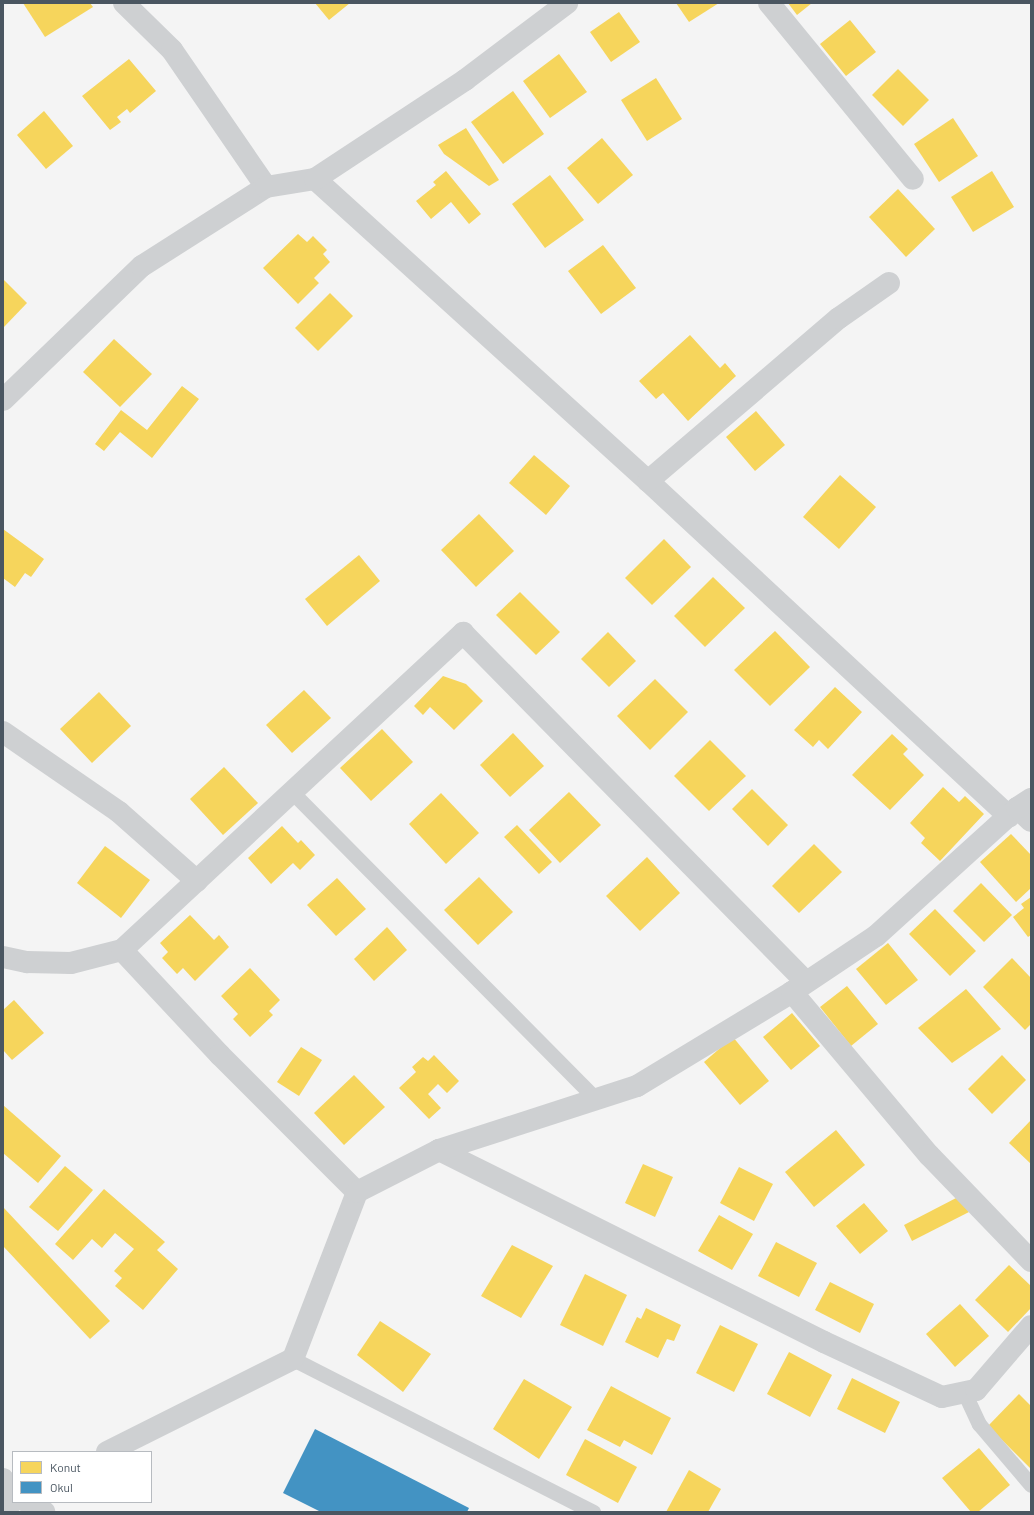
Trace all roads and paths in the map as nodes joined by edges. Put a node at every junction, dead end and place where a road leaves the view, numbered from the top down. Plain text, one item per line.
1 (124, 3) edge
2 (567, 3) edge
3 (769, 3) edge
4 (315, 178) junction
5 (913, 179) dead end
6 (266, 187) junction
7 (889, 284) dead end
8 (3, 400) edge
9 (648, 481) junction
10 (3, 732) edge
11 (292, 792) junction
12 (1022, 811) edge
13 (197, 881) junction
14 (122, 950) junction
15 (3, 957) edge
16 (799, 987) junction
17 (596, 1099) junction
18 (439, 1150) junction
19 (356, 1192) junction
20 (1031, 1261) edge
21 (1031, 1326) edge
22 (293, 1359) junction
23 (964, 1392) junction
24 (109, 1451) edge
25 (3, 1480) edge
26 (1031, 1485) edge
27 (12, 1490) edge
28 (12, 1502) edge
29 (29, 1503) edge
30 (3, 1511) edge
31 (44, 1512) edge
32 (593, 1512) edge

1 - 6 street
2 - 4 street
3 - 5 street
4 - 6 street
4 - 9 street
6 - 8 street
7 - 9 street
9 - 12 street
10 - 13 street
11 - 13 street
11 - 16 street
11 - 17 lane
12 - 16 street
13 - 14 street
14 - 15 street
14 - 19 street
16 - 17 street
16 - 20 street
17 - 18 street
18 - 19 street
18 - 23 street
19 - 22 street
21 - 23 street
22 - 24 street
22 - 32 lane
23 - 26 lane
25 - 27 street
28 - 30 street
29 - 31 street

